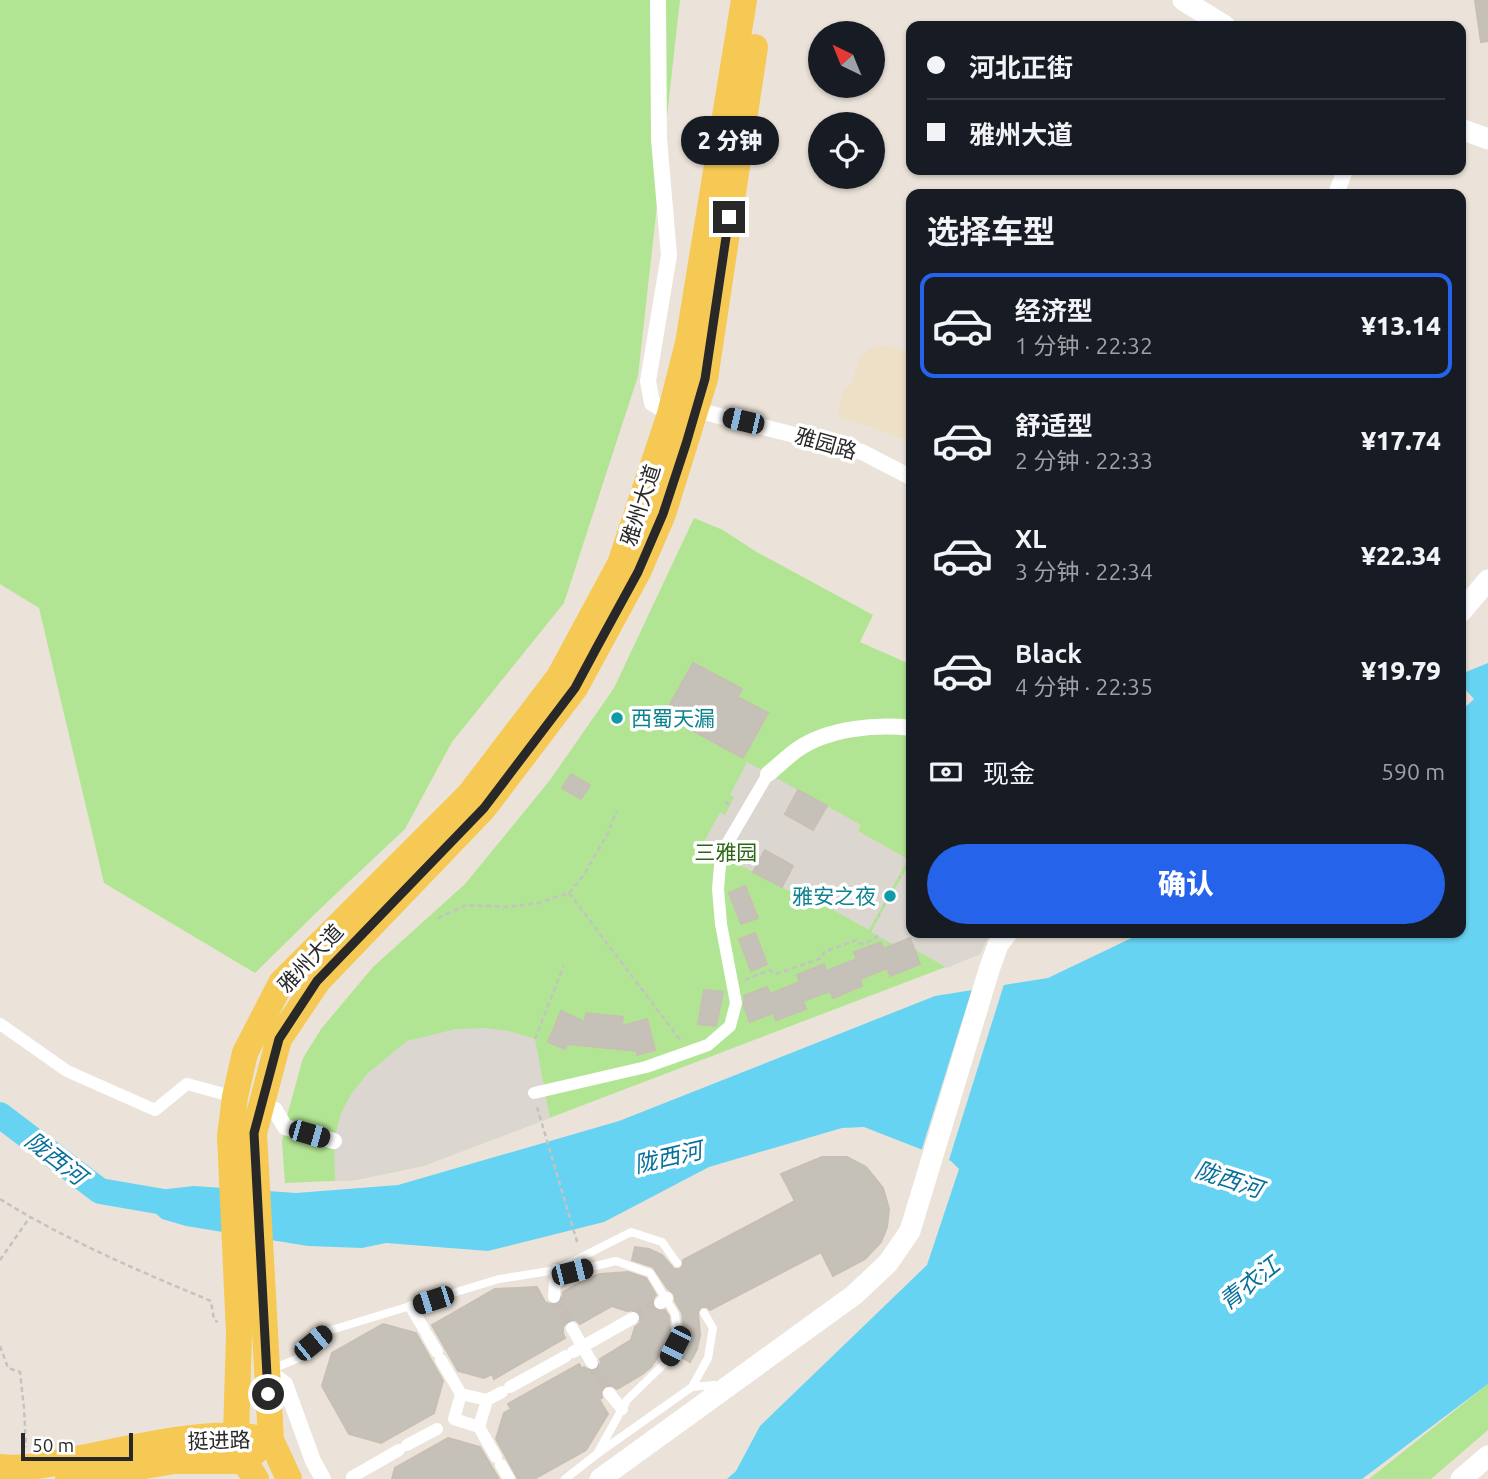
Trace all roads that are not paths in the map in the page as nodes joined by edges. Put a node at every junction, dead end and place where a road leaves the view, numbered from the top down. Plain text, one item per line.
1 (658, 0) edge
2 (744, 0) edge
3 (762, 0) edge
4 (1183, 0) edge
5 (1217, 21) edge
6 (1466, 131) edge
7 (1488, 139) edge
8 (696, 410) junction
9 (670, 414) junction
10 (906, 475) edge
11 (1488, 580) edge
12 (1466, 606) edge
13 (906, 728) edge
14 (768, 774) joint
15 (1003, 938) edge
16 (0, 1024) edge
17 (534, 1093) dead end
18 (235, 1097) junction
19 (261, 1105) junction
20 (242, 1134) junction
21 (334, 1141) dead end
22 (677, 1263) dead end
23 (556, 1270) junction
24 (554, 1297) tunnel mouth
25 (411, 1307) junction
26 (704, 1313) dead end
27 (246, 1318) junction
28 (633, 1318) tunnel mouth
29 (572, 1328) tunnel mouth
30 (574, 1351) junction
31 (592, 1363) tunnel mouth
32 (267, 1370) junction
33 (692, 1387) junction
34 (725, 1390) junction
35 (609, 1393) tunnel mouth
36 (461, 1394) junction
37 (487, 1400) junction
38 (622, 1409) junction
39 (454, 1419) junction
40 (479, 1427) junction
41 (236, 1435) junction
42 (271, 1440) junction
43 (597, 1454) junction
44 (1488, 1456) edge
45 (0, 1467) edge
46 (250, 1470) edge
47 (352, 1477) dead end
48 (68, 1479) edge
49 (289, 1479) edge
50 (323, 1479) edge
51 (509, 1479) edge
52 (565, 1479) edge
53 (600, 1479) edge
54 (1461, 1479) edge

1 - 9 street
2 - 9 main road, 雅州大道
3 - 8 main road, 雅州大道
4 - 5 street
6 - 7 street
8 - 10 street, 雅园路
8 - 19 main road, 雅州大道
9 - 18 main road, 雅州大道
11 - 12 street
13 - 14 street
14 - 17 street
15 - 34 street
16 - 18 street
18 - 20 main road, 雅州大道
19 - 20 main road, 雅州大道
19 - 21 street
20 - 27 main road
22 - 23 lane
23 - 24 street
23 - 25 lane
23 - 38 lane
25 - 32 lane
25 - 36 street
26 - 33 lane
27 - 32 main road
27 - 41 main road
28 - 30 street
29 - 30 street
30 - 31 street
30 - 37 street
32 - 42 main road
32 - 50 street
33 - 34 lane
33 - 43 lane
34 - 53 street
35 - 38 street
36 - 37 street
36 - 39 street
37 - 40 street
38 - 43 lane
39 - 40 street
39 - 47 street
40 - 51 street
41 - 42 main road, 挺进路
41 - 45 main road, 挺进路
41 - 46 main road
42 - 46 main road, 挺进路
42 - 49 main road
43 - 52 lane
44 - 54 street
46 - 48 main road, 挺进路

